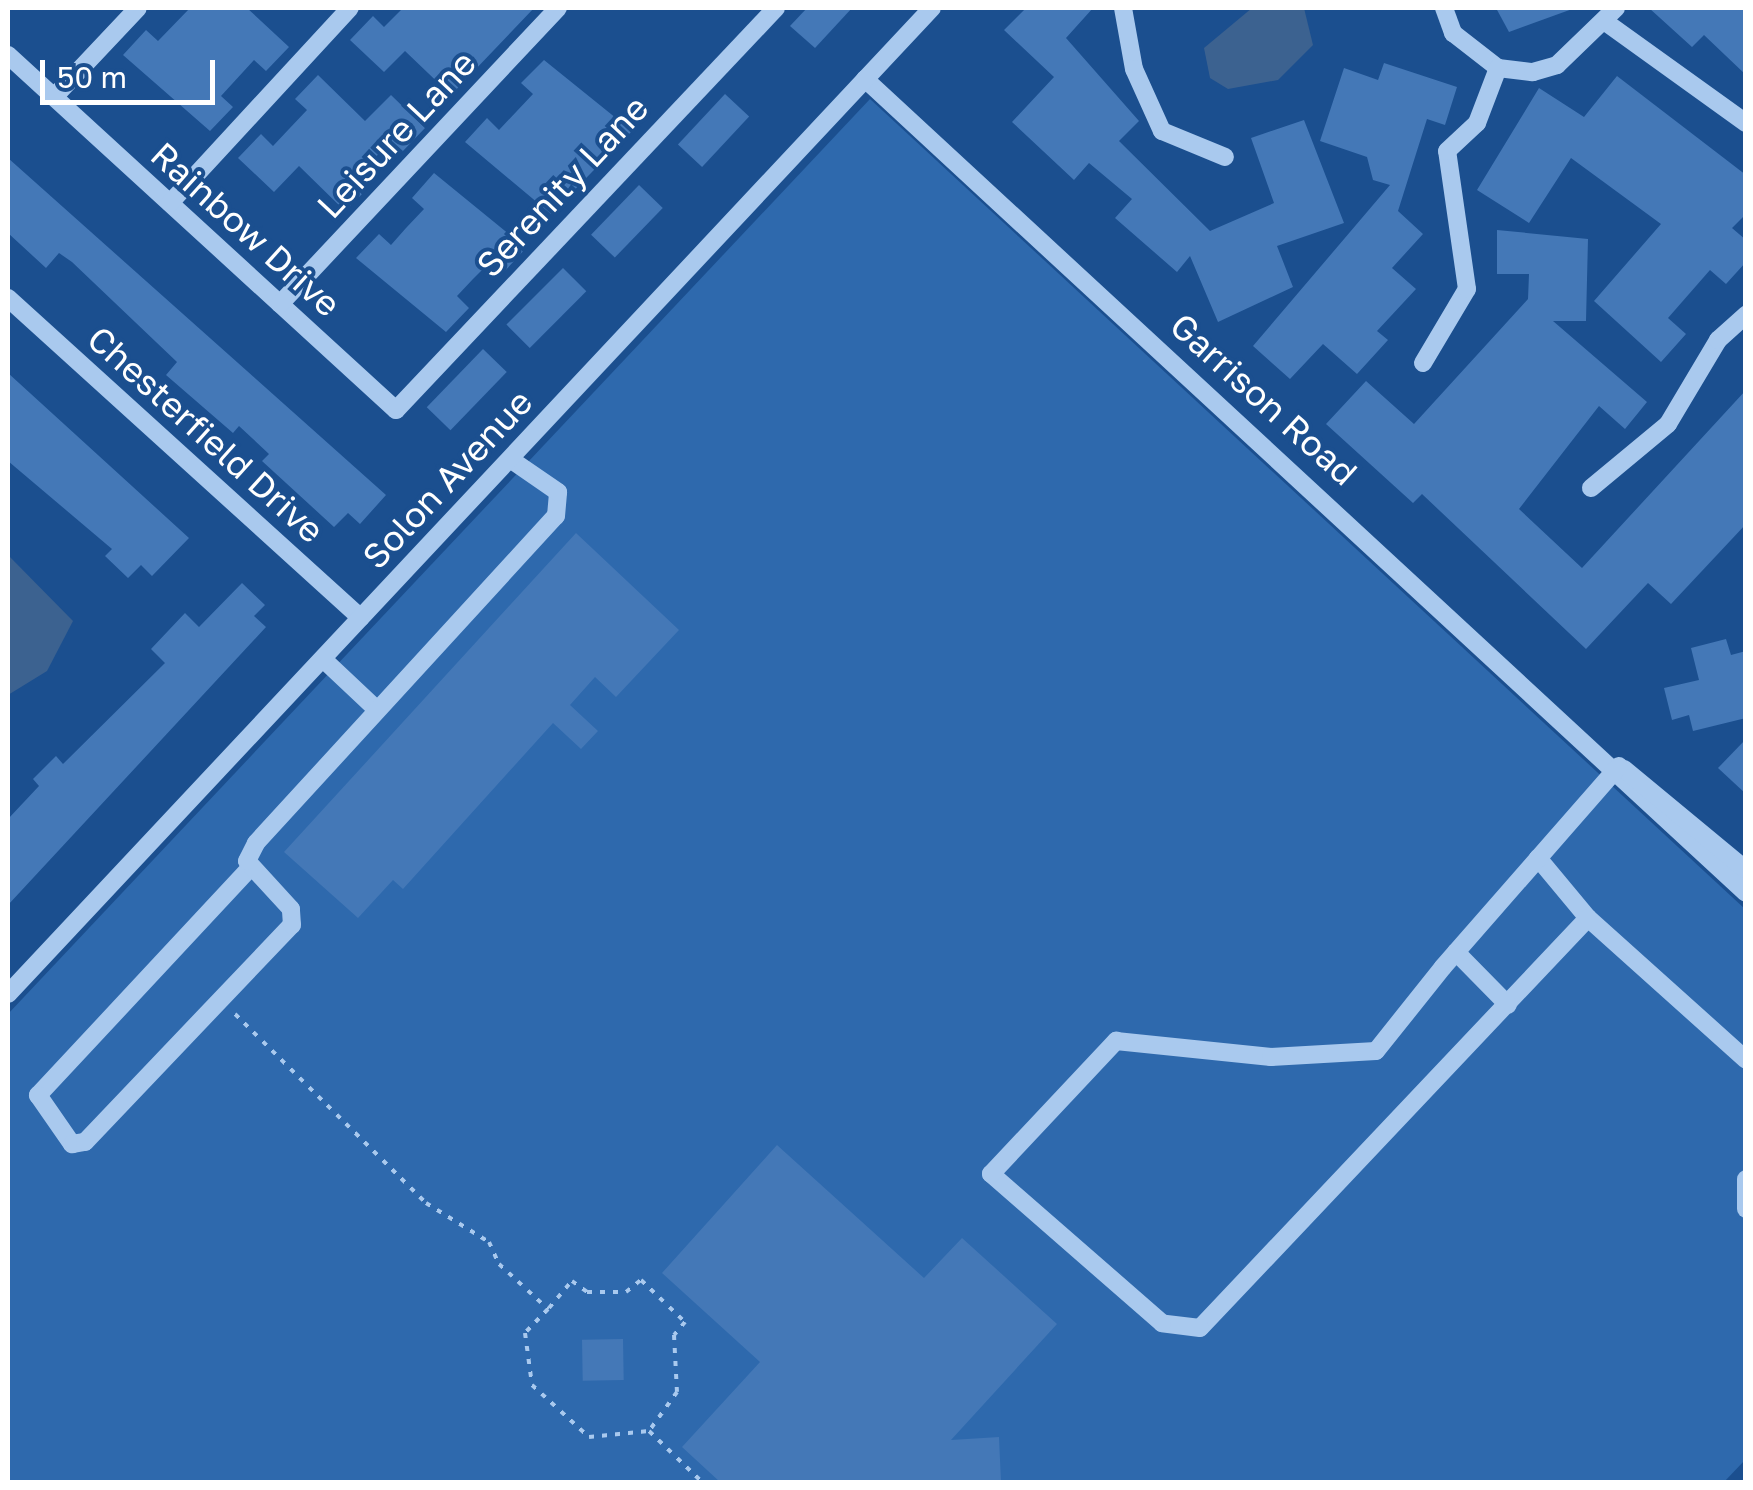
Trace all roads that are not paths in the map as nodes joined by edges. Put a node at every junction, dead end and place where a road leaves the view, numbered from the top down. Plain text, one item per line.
1 (138, 8) edge
2 (350, 8) edge
3 (558, 8) edge
4 (776, 8) edge
5 (932, 8) edge
6 (1123, 8) edge
7 (1444, 8) edge
8 (1610, 14) edge
9 (8, 55) edge
10 (1498, 68) junction
11 (865, 79) junction
12 (54, 97) junction
13 (1746, 123) edge
14 (1225, 158) dead end
15 (170, 203) junction
16 (8, 298) edge
17 (280, 304) junction
18 (1746, 315) edge
19 (1423, 363) dead end
20 (396, 410) joint
21 (510, 459) junction
22 (1590, 488) dead end
23 (361, 618) junction
24 (322, 659) junction
25 (376, 709) junction
26 (1619, 766) junction
27 (1538, 858) junction
28 (250, 868) junction
29 (1746, 870) edge
30 (1746, 892) edge
31 (1588, 918) junction
32 (1456, 952) junction
33 (8, 994) edge
34 (1508, 1005) junction
35 (1746, 1060) edge
36 (1746, 1179) edge
37 (1746, 1209) edge

1 - 12 street
2 - 15 street
3 - 17 street, Leisure Lane
4 - 20 street, Serenity Lane
5 - 11 street, Solon Avenue
6 - 14 street
7 - 10 street
8 - 10 street
8 - 13 street
9 - 12 street, Rainbow Drive
10 - 19 street
11 - 21 street, Solon Avenue
11 - 26 street, Garrison Road
12 - 15 street, Rainbow Drive
15 - 17 street, Rainbow Drive
16 - 23 street, Chesterfield Drive
17 - 20 street, Rainbow Drive
18 - 22 street
21 - 23 street, Solon Avenue
21 - 25 street
23 - 24 street, Solon Avenue
24 - 25 street
24 - 33 street, Solon Avenue
25 - 28 street
26 - 27 street
26 - 29 street, Garrison Road
26 - 30 street, Garrison Road
27 - 31 street
27 - 32 street
28 - 28 street
31 - 34 street
31 - 35 street
32 - 34 street
32 - 34 street
36 - 37 street

